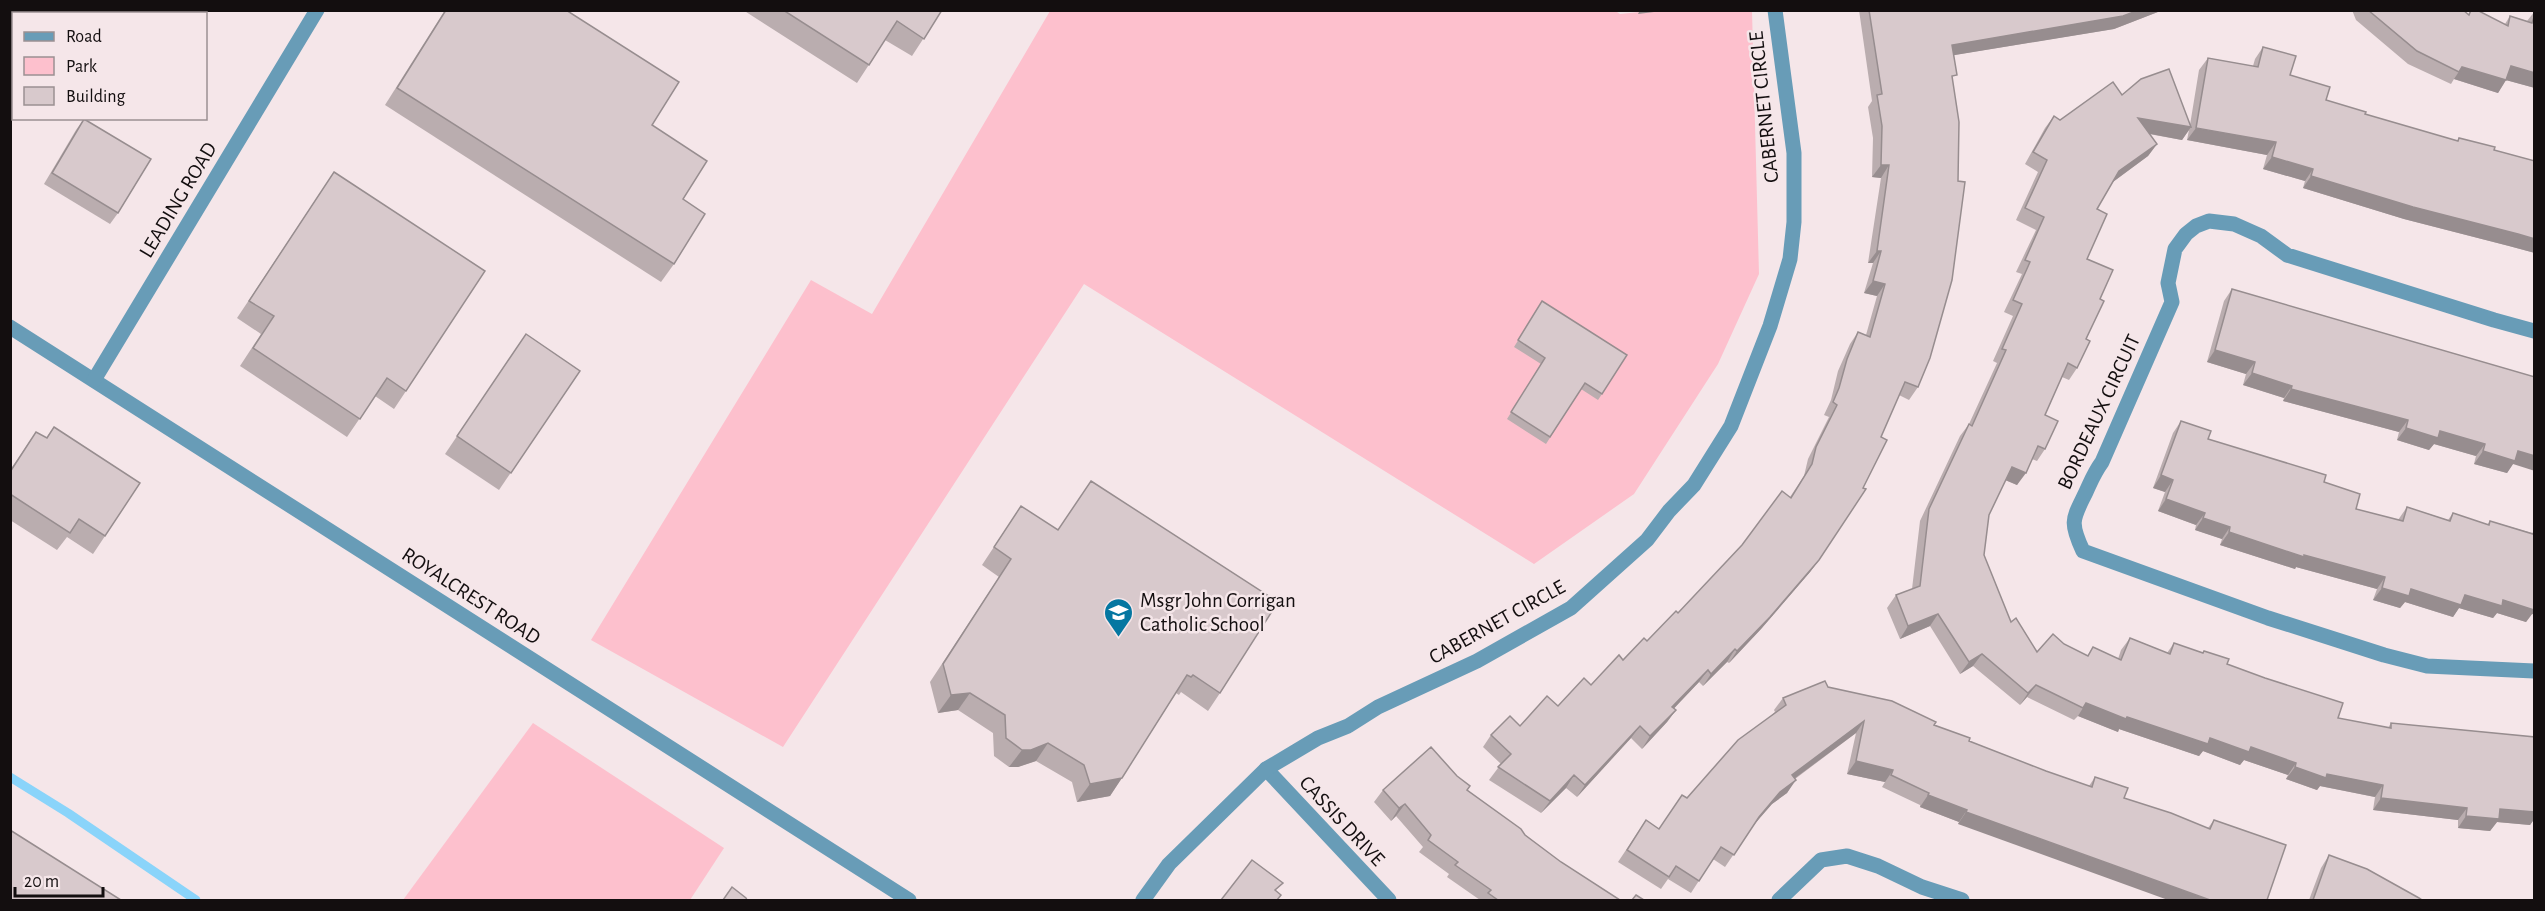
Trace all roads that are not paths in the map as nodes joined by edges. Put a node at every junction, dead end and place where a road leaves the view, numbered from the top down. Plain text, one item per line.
1 (317, 10) edge
2 (1775, 10) edge
3 (10, 327) edge
4 (2535, 331) edge
5 (94, 380) junction
6 (2535, 671) edge
7 (1266, 769) junction
8 (909, 900) edge
9 (1143, 900) edge
10 (1389, 900) edge
11 (1779, 900) edge
12 (1962, 900) edge

1 - 5 street, LEADING ROAD
2 - 7 street, CABERNET CIRCLE
3 - 5 street, ROYALCREST ROAD
4 - 6 street, BORDEAUX CIRCUIT
5 - 8 street, ROYALCREST ROAD
7 - 9 street, CABERNET CIRCLE
7 - 10 street, CASSIS DRIVE
11 - 12 street

